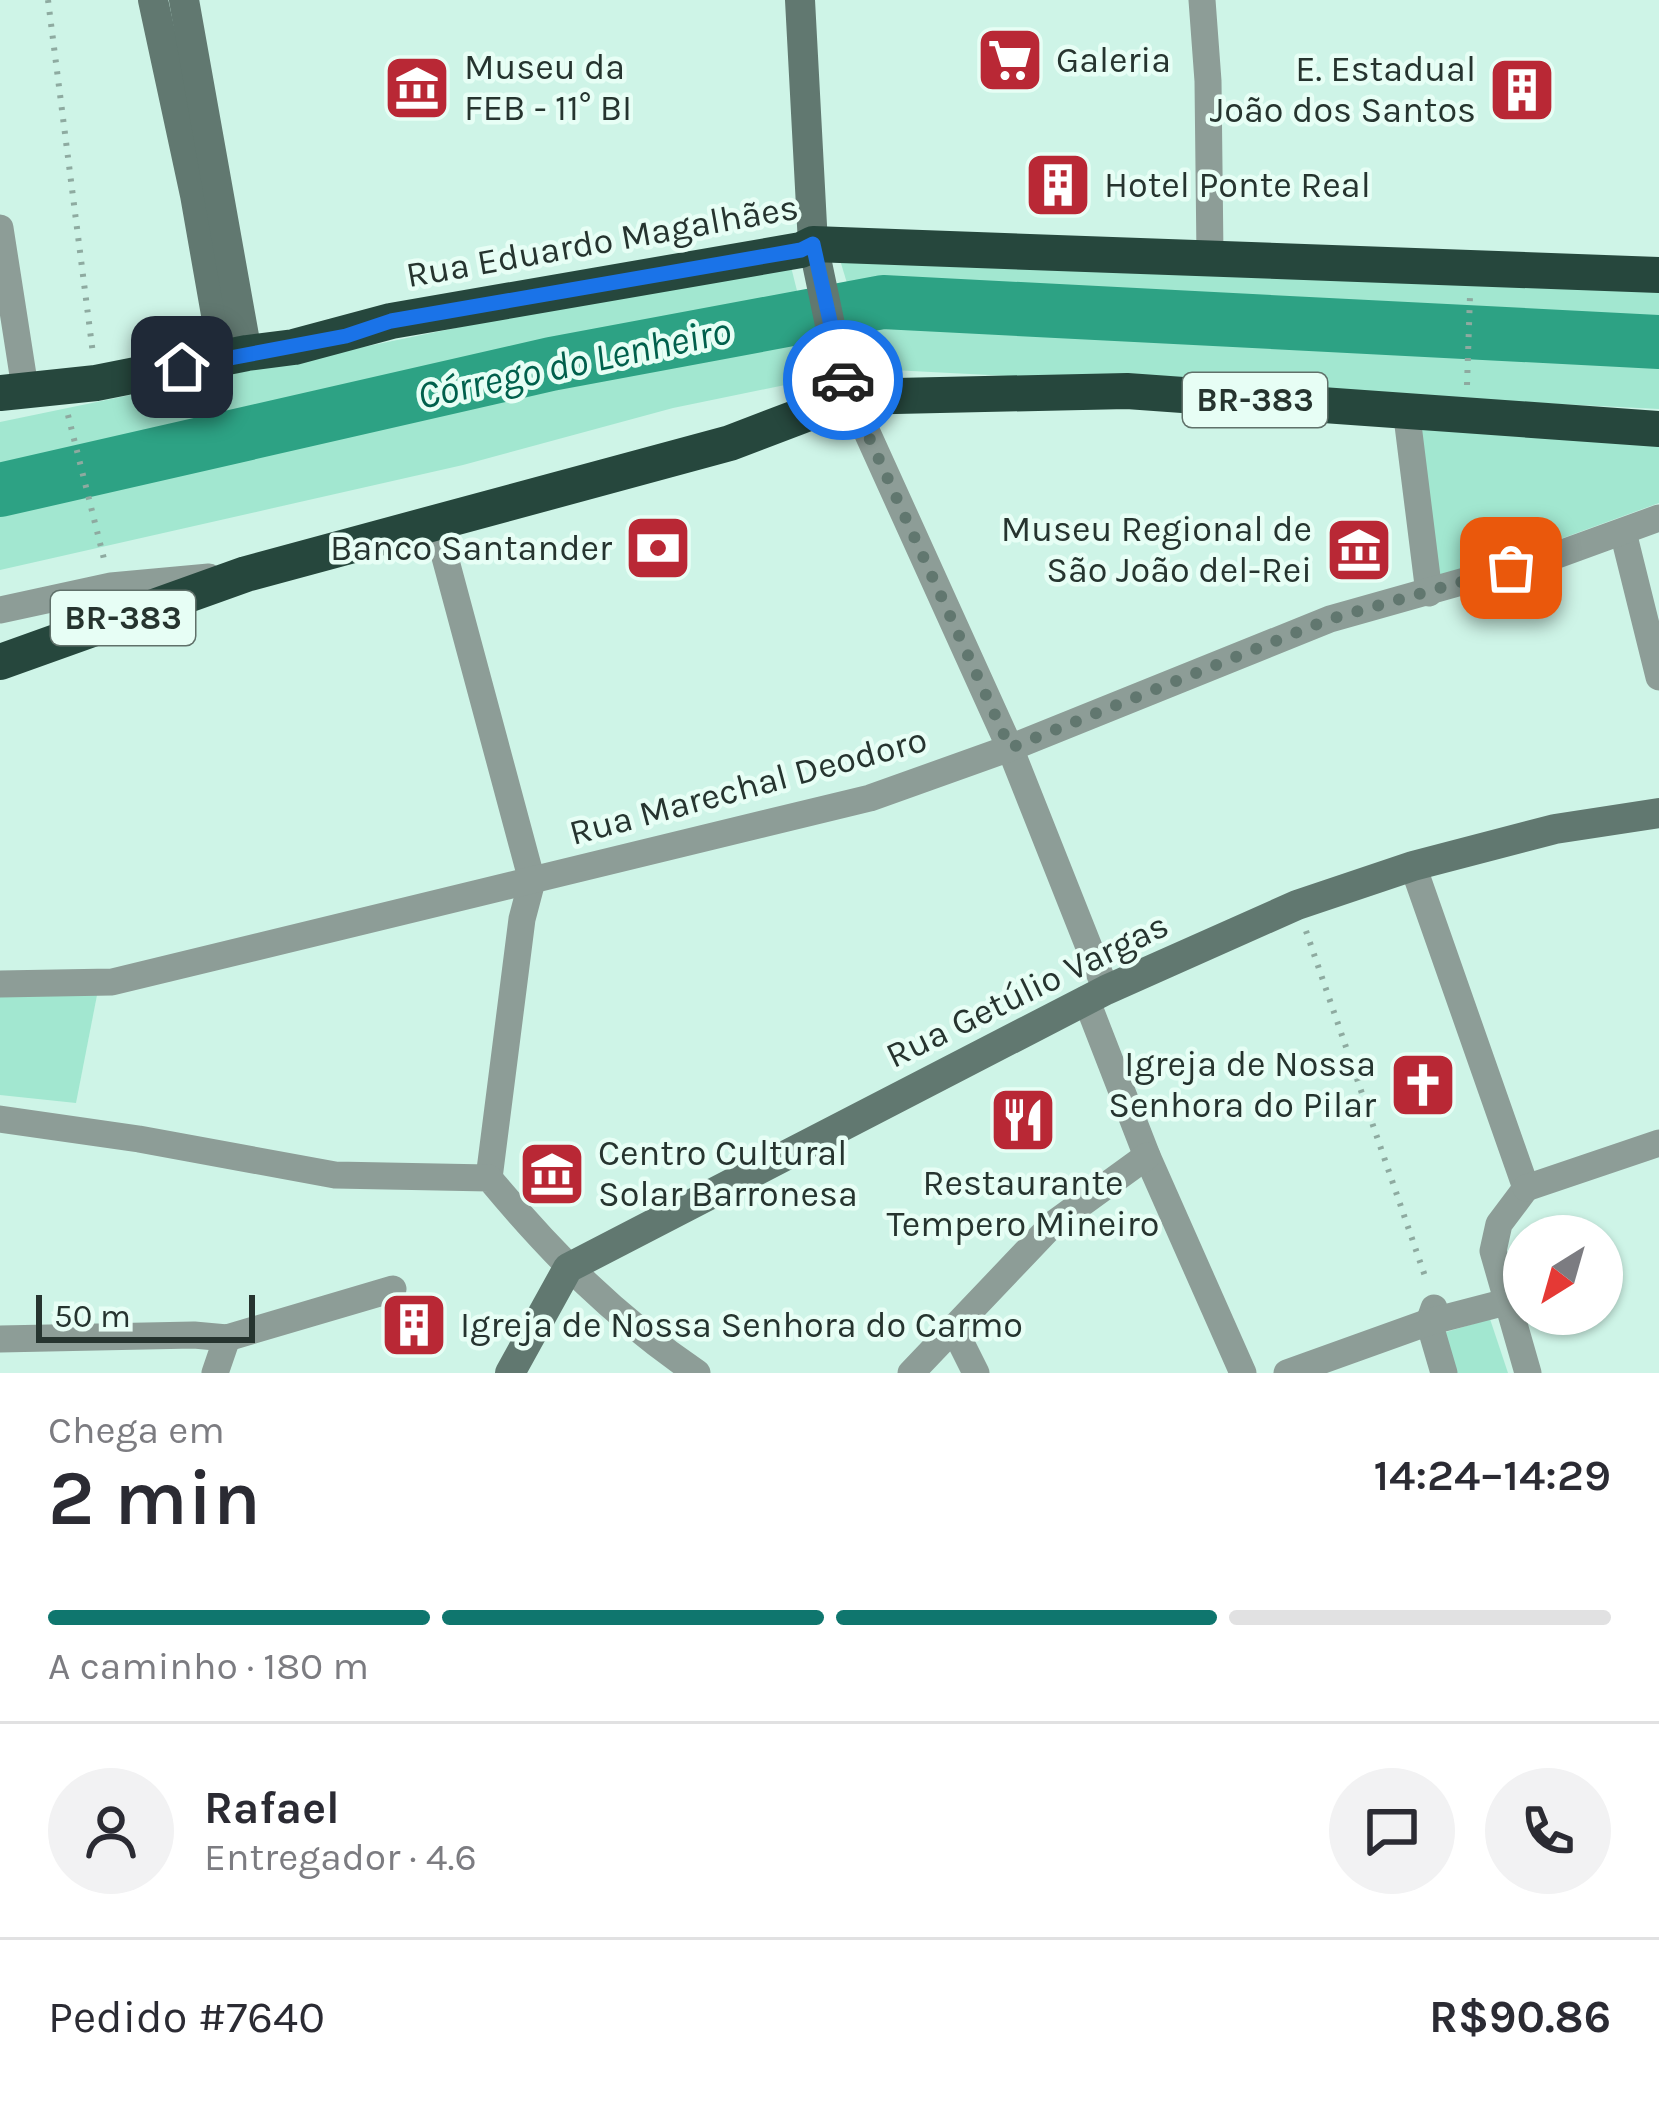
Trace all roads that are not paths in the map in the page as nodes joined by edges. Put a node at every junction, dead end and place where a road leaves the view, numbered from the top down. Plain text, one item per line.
1 (153, 0) edge
2 (184, 0) edge
3 (800, 0) edge
4 (1202, 0) edge
5 (207, 193) junction
6 (0, 228) edge
7 (1210, 256) junction
8 (816, 258) junction
9 (1659, 275) edge
10 (236, 356) junction
11 (846, 387) junction
12 (12, 390) edge
13 (1406, 410) junction
14 (1659, 429) edge
15 (1659, 518) edge
16 (434, 520) junction
17 (1623, 532) junction
18 (246, 574) junction
19 (1429, 593) junction
20 (0, 610) edge
21 (0, 662) edge
22 (1659, 677) edge
23 (1010, 748) junction
24 (1659, 814) edge
25 (1413, 866) junction
26 (532, 881) junction
27 (0, 984) edge
28 (1096, 994) junction
29 (0, 1119) edge
30 (1659, 1143) edge
31 (1148, 1156) junction
32 (489, 1178) junction
33 (1526, 1188) junction
34 (1505, 1215) edge
35 (1503, 1219) edge
36 (568, 1268) junction
37 (393, 1289) dead end
38 (1503, 1289) edge
39 (1503, 1303) edge
40 (1432, 1313) junction
41 (953, 1327) junction
42 (1517, 1335) edge
43 (227, 1338) junction
44 (0, 1339) edge
45 (215, 1373) edge
46 (509, 1373) edge
47 (697, 1373) edge
48 (911, 1373) edge
49 (976, 1373) edge
50 (1243, 1373) edge
51 (1287, 1373) edge
52 (1444, 1373) edge
53 (1528, 1373) edge

1 - 5 street
2 - 5 street
3 - 8 street
4 - 7 street
5 - 10 street
6 - 12 street
7 - 8 highway, Rua Eduardo Magalhães
7 - 9 highway, Rua Eduardo Magalhães
8 - 10 highway, Rua Eduardo Magalhães
8 - 11 street
10 - 12 highway, Rua Eduardo Magalhães
11 - 13 highway, BR-383
11 - 16 highway, BR-383
11 - 23 street
13 - 14 highway, BR-383
13 - 19 street
15 - 17 street, Rua Marechal Deodoro
16 - 18 highway, BR-383
16 - 26 street
17 - 19 street, Rua Marechal Deodoro
17 - 22 street
18 - 20 street
18 - 21 highway, BR-383
19 - 23 street, Rua Marechal Deodoro
23 - 26 street, Rua Marechal Deodoro
23 - 28 street
24 - 25 street, Rua Getúlio Vargas
25 - 28 street, Rua Getúlio Vargas
25 - 33 street
26 - 27 street, Rua Marechal Deodoro
26 - 32 street
28 - 31 street
28 - 36 street, Rua Getúlio Vargas
29 - 32 street
30 - 33 street
31 - 41 street
31 - 50 street
32 - 36 street
33 - 34 street
35 - 38 street
36 - 46 street
36 - 47 street
37 - 43 street
39 - 40 street
40 - 51 street
40 - 52 street
41 - 48 street
41 - 49 street
42 - 53 street
43 - 44 street
43 - 45 street

